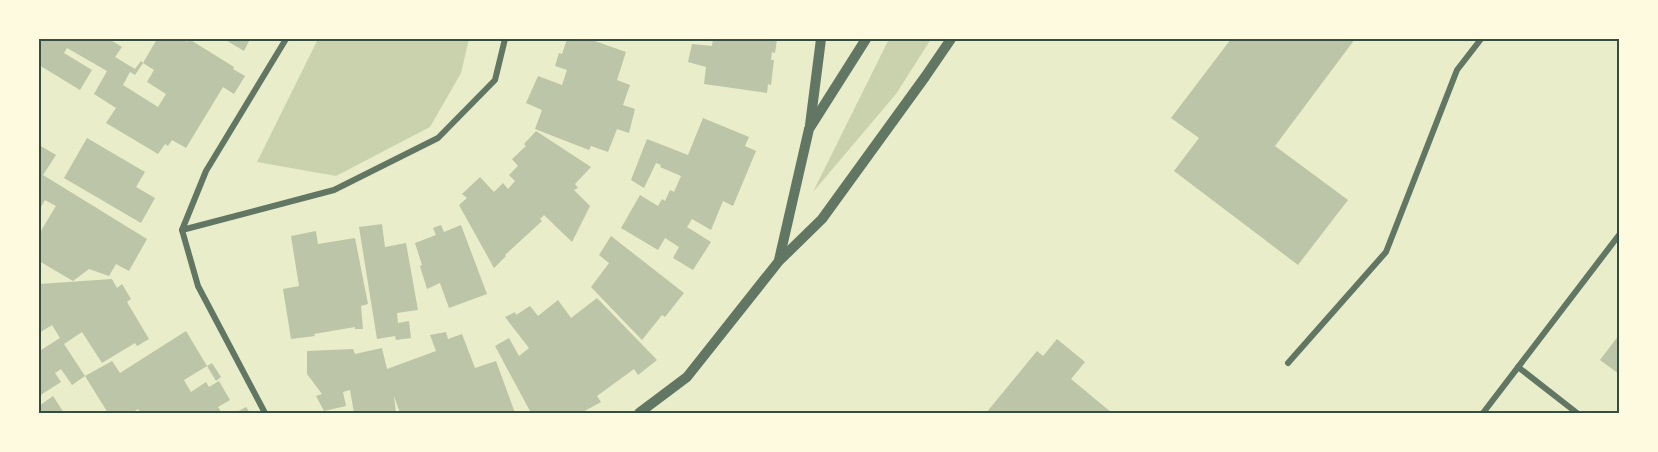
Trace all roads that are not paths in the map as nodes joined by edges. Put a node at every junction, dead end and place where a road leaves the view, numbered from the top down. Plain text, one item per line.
1 (286, 39) edge
2 (505, 39) edge
3 (822, 39) edge
4 (866, 39) edge
5 (951, 39) edge
6 (1481, 39) edge
7 (809, 129) junction
8 (182, 230) junction
9 (1619, 235) edge
10 (779, 261) junction
11 (1288, 363) dead end
12 (1518, 367) junction
13 (265, 413) edge
14 (639, 413) edge
15 (1483, 413) edge
16 (1577, 413) edge

1 - 8 street
2 - 8 street
3 - 7 street
4 - 7 street
5 - 10 street
6 - 11 street
7 - 10 street
8 - 13 street
9 - 12 street
10 - 14 street
12 - 15 street
12 - 16 street

